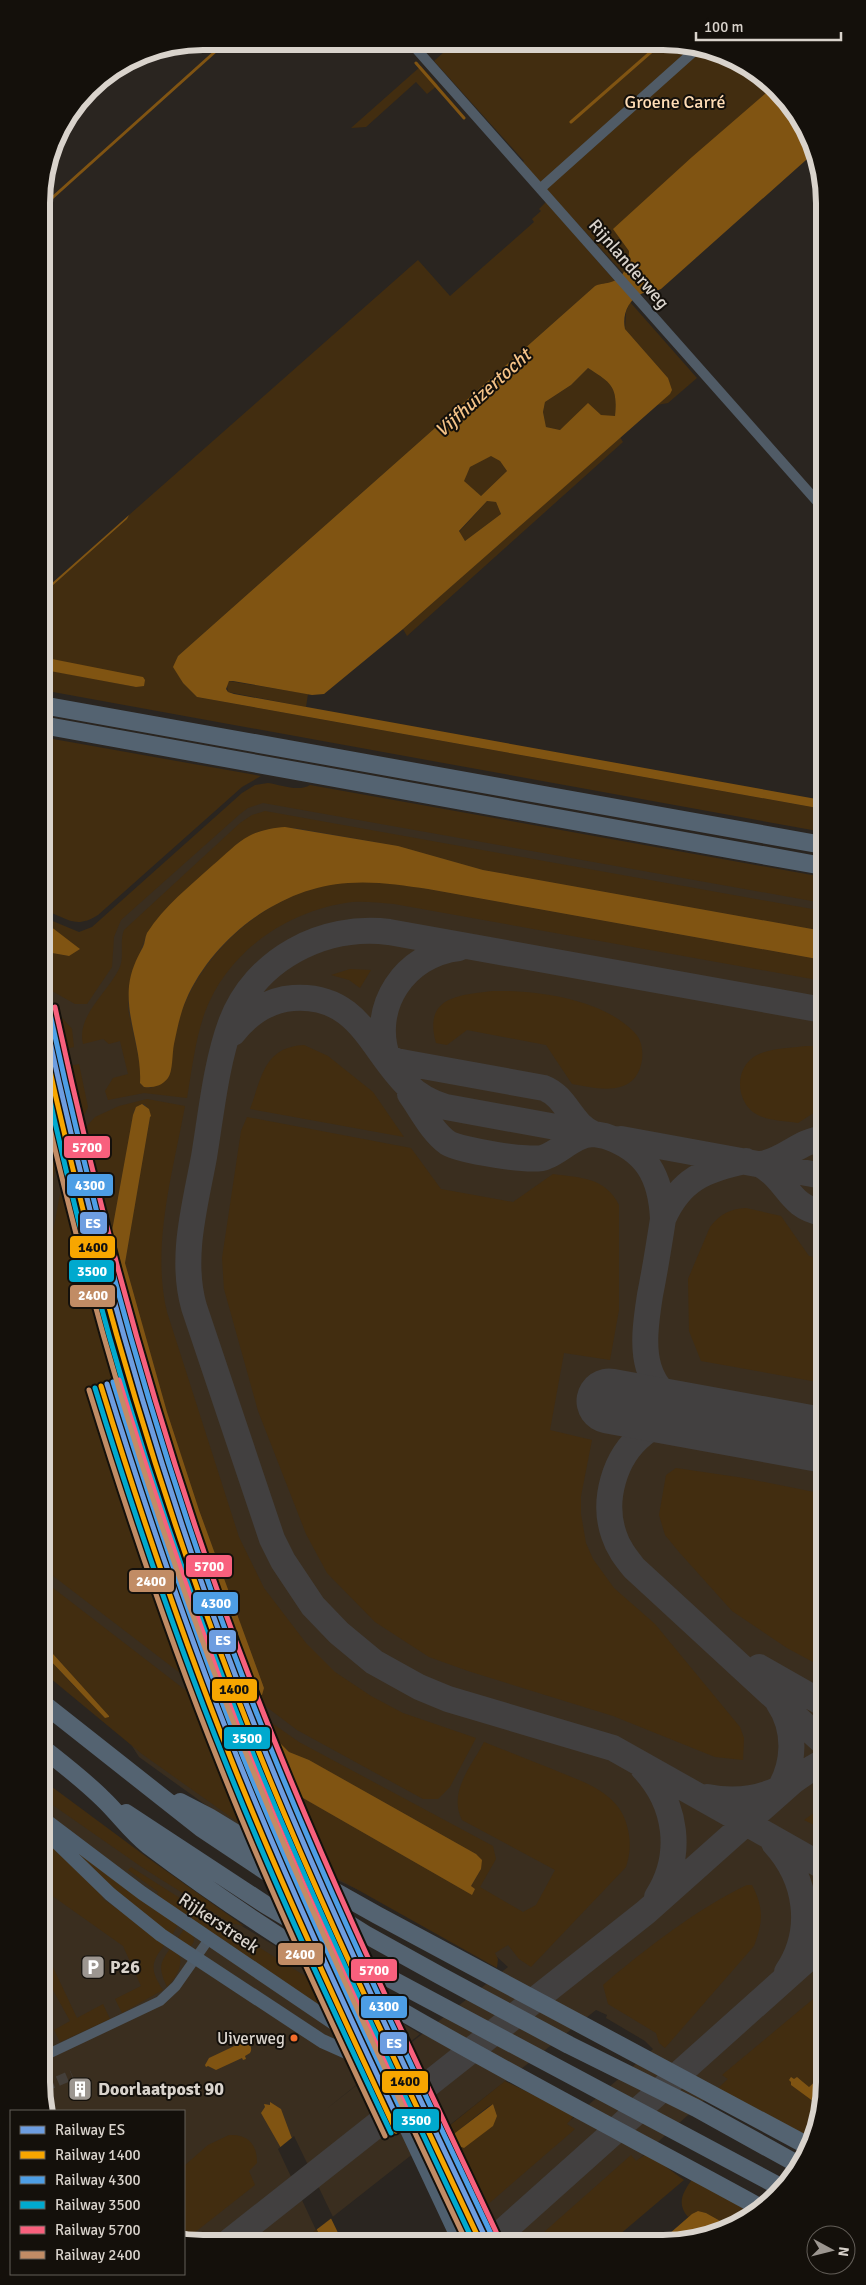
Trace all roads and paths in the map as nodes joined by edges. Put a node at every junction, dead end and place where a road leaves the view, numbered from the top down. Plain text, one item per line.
1 (417, 50) edge
2 (692, 53) edge
3 (541, 188) junction
4 (816, 500) edge
5 (50, 706) edge
6 (50, 727) edge
7 (816, 844) edge
8 (816, 865) edge
9 (50, 1709) edge
10 (50, 1754) edge
11 (152, 1789) junction
12 (103, 1798) junction
13 (50, 1824) edge
14 (50, 1836) edge
15 (209, 1939) junction
16 (196, 1958) junction
17 (50, 2053) edge
18 (803, 2143) edge
19 (793, 2162) edge
20 (776, 2185) edge
21 (754, 2204) edge
22 (456, 2235) edge
23 (472, 2235) edge

1 - 3 street, Rijnlanderweg
2 - 3 street
3 - 4 street, Rijnlanderweg
5 - 7 highway
6 - 8 highway
9 - 11 highway
10 - 12 highway
11 - 18 highway
11 - 19 highway
12 - 20 highway
12 - 21 highway
13 - 15 street, Rijkerstreek
14 - 16 street
15 - 16 street
15 - 23 street, Rijkerstreek
16 - 17 street
16 - 22 street

